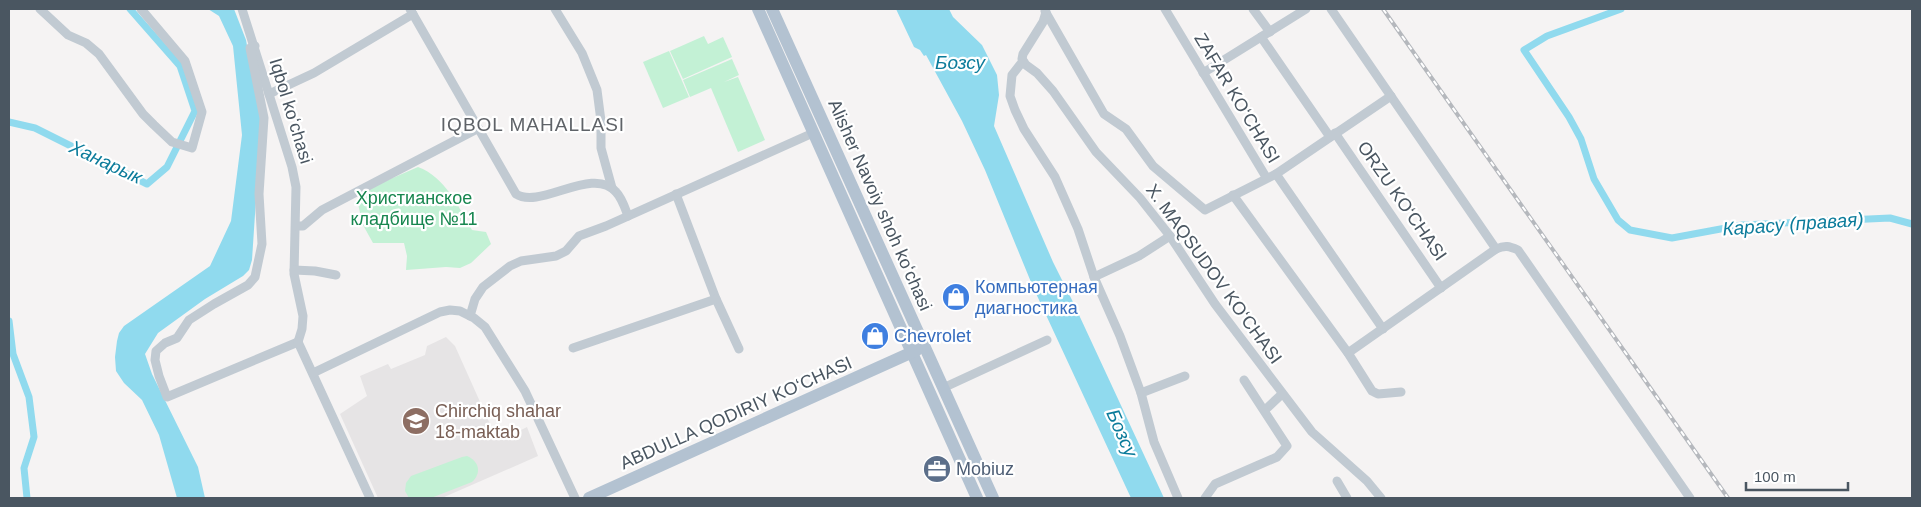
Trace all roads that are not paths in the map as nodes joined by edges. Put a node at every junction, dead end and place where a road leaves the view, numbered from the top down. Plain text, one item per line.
1 (40, 9) edge
2 (142, 9) edge
3 (242, 9) edge
4 (555, 9) edge
5 (758, 9) edge
6 (772, 9) edge
7 (1165, 9) edge
8 (1254, 9) edge
9 (1306, 9) edge
10 (1331, 9) edge
11 (1045, 10) edge
12 (411, 12) edge
13 (1270, 32) junction
14 (1261, 37) junction
15 (255, 46) junction
16 (1023, 61) junction
17 (1203, 73) junction
18 (269, 94) junction
19 (1391, 96) junction
20 (477, 129) junction
21 (813, 133) junction
22 (1333, 135) junction
23 (1276, 174) junction
24 (1266, 177) junction
25 (612, 188) junction
26 (676, 194) junction
27 (1233, 195) junction
28 (628, 216) junction
29 (296, 226) junction
30 (1170, 236) junction
31 (1496, 249) junction
32 (294, 270) junction
33 (336, 275) dead end
34 (1094, 277) junction
35 (1441, 288) junction
36 (716, 300) junction
37 (470, 316) junction
38 (1383, 329) junction
39 (1047, 340) dead end
40 (298, 342) junction
41 (924, 346) junction
42 (573, 348) dead end
43 (739, 349) dead end
44 (912, 352) junction
45 (1348, 353) junction
46 (313, 374) junction
47 (1185, 376) dead end
48 (1244, 380) dead end
49 (943, 388) junction
50 (1401, 392) dead end
51 (1141, 393) junction
52 (1282, 394) junction
53 (1265, 410) junction
54 (1337, 481) dead end
55 (370, 498) edge
56 (575, 498) edge
57 (589, 498) edge
58 (977, 498) edge
59 (992, 498) edge
60 (1178, 498) edge
61 (1205, 498) edge
62 (1347, 498) edge
63 (1381, 498) edge
64 (1690, 498) edge

1 - 2 street
3 - 15 street, Iqbol koʻchasi
4 - 25 street
5 - 21 main road, Alisher Navoiy shoh koʻchasi
6 - 41 main road, Alisher Navoiy shoh koʻchasi
7 - 17 street, ZAFAR KO‘CHASI
8 - 13 street
9 - 13 street
10 - 19 street
11 - 16 street
11 - 27 street
12 - 18 street
12 - 20 street
13 - 14 street
14 - 17 street
14 - 22 street, ORZU KO‘CHASI
15 - 18 street, Iqbol koʻchasi
15 - 40 street
16 - 30 street, X. MAQSUDOV KO‘CHASI
16 - 34 street
17 - 24 street, ZAFAR KO‘CHASI
18 - 29 street, Iqbol koʻchasi
19 - 22 street
19 - 31 street
20 - 25 street
20 - 29 street
21 - 26 street
21 - 44 main road, Alisher Navoiy shoh koʻchasi
22 - 23 street
22 - 35 street, ORZU KO‘CHASI
23 - 24 street
23 - 38 street, ZAFAR KO‘CHASI
24 - 27 street
25 - 28 street
26 - 28 street
26 - 36 street
27 - 45 street
28 - 37 street
29 - 32 street, Iqbol koʻchasi
30 - 34 street
30 - 52 street, X. MAQSUDOV KO‘CHASI
31 - 35 street
31 - 64 street
32 - 33 street
32 - 40 street, Iqbol koʻchasi
34 - 51 street
35 - 38 street
36 - 42 street
36 - 43 street
37 - 46 street
37 - 56 street
38 - 45 street
39 - 49 street
40 - 46 street
41 - 44 main road, ABDULLA QODIRIY KO‘CHASI
41 - 49 main road, Alisher Navoiy shoh koʻchasi
44 - 57 main road, ABDULLA QODIRIY KO‘CHASI
44 - 58 main road, Alisher Navoiy shoh koʻchasi
45 - 50 street
46 - 55 street
47 - 51 street
48 - 53 street
49 - 59 main road, Alisher Navoiy shoh koʻchasi
51 - 60 street
52 - 53 street
52 - 63 street, X. MAQSUDOV KO‘CHASI
53 - 61 street
54 - 62 street

